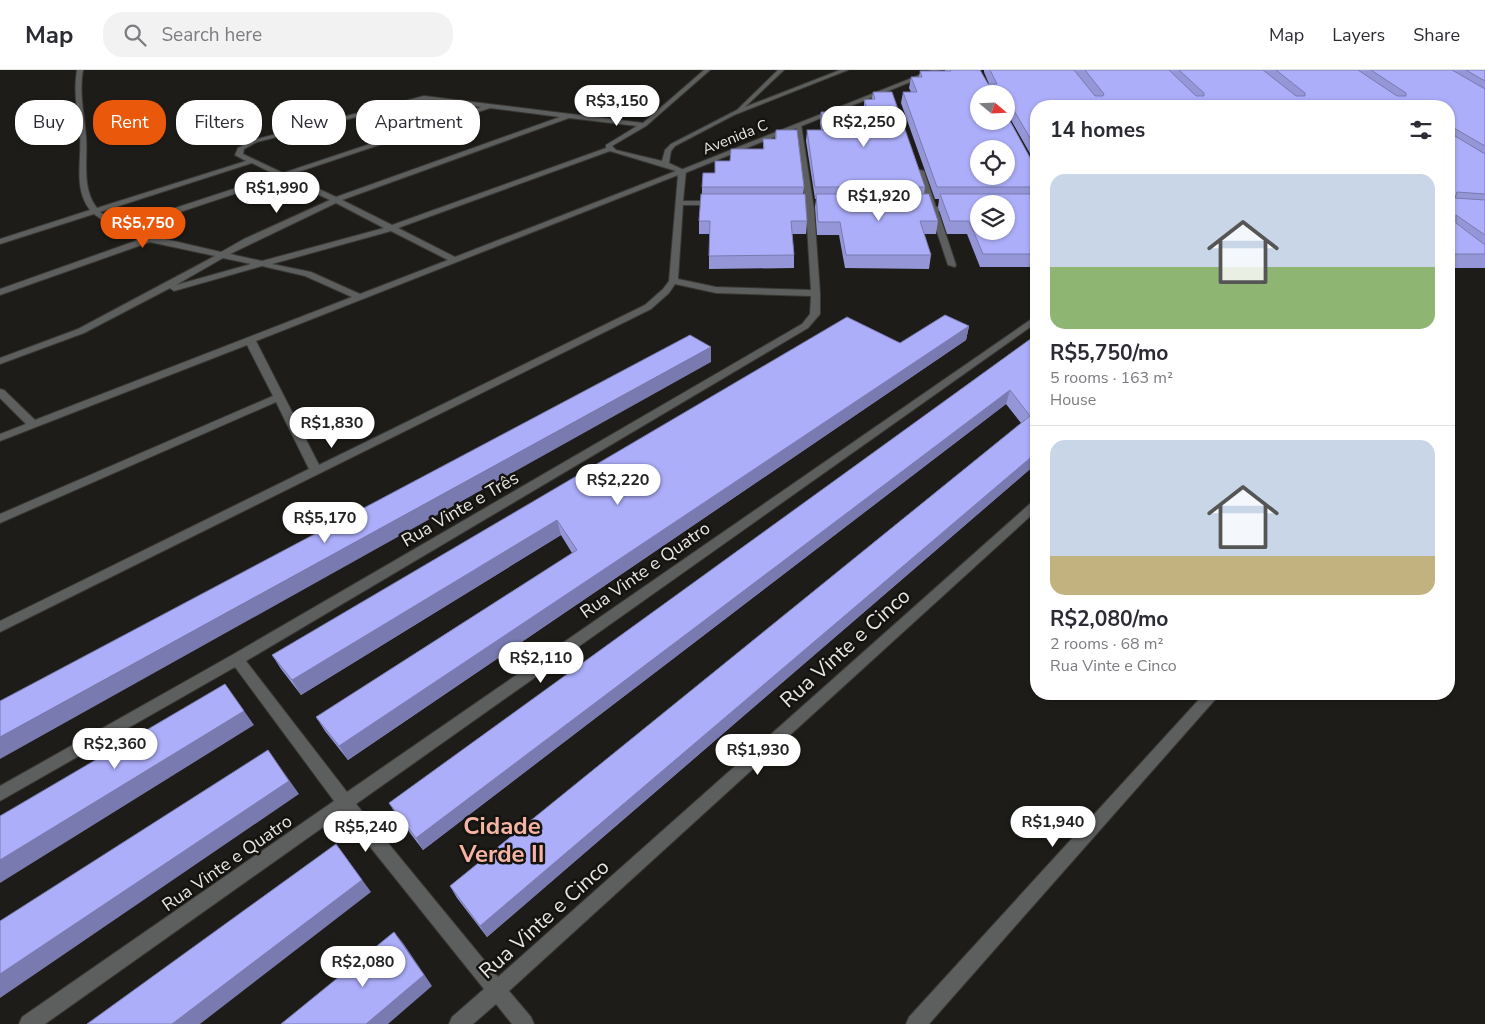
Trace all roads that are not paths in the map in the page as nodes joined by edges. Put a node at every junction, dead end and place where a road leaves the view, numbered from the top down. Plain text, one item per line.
1 (80, 70) edge
2 (707, 70) edge
3 (781, 70) edge
4 (845, 70) edge
5 (937, 70) edge
6 (891, 88) junction
7 (894, 97) edge
8 (492, 106) junction
9 (574, 114) junction
10 (732, 114) junction
11 (644, 124) junction
12 (798, 125) junction
13 (609, 149) junction
14 (915, 159) edge
15 (252, 161) junction
16 (665, 164) junction
17 (682, 171) junction
18 (283, 175) junction
19 (336, 200) junction
20 (912, 203) edge
21 (970, 204) edge
22 (679, 206) junction
23 (728, 206) edge
24 (932, 206) junction
25 (970, 208) edge
26 (904, 209) edge
27 (96, 211) junction
28 (392, 228) junction
29 (120, 229) junction
30 (150, 239) junction
31 (0, 242) edge
32 (221, 255) junction
33 (455, 260) junction
34 (261, 264) junction
35 (952, 265) dead end
36 (673, 281) junction
37 (0, 292) edge
38 (155, 292) junction
39 (816, 293) junction
40 (360, 297) junction
41 (1030, 323) edge
42 (250, 340) junction
43 (0, 361) edge
44 (0, 392) edge
45 (279, 397) junction
46 (34, 425) junction
47 (0, 438) edge
48 (316, 471) junction
49 (1030, 510) edge
50 (0, 519) edge
51 (0, 627) edge
52 (237, 659) junction
53 (1208, 700) edge
54 (0, 794) edge
55 (345, 803) junction
56 (496, 992) junction
57 (29, 1024) edge
58 (459, 1024) edge
59 (524, 1024) edge
60 (916, 1024) edge

1 - 27 street
2 - 11 street
3 - 10 street
4 - 10 street
5 - 6 street, Avenida C
6 - 7 street
6 - 12 street, Avenida C
8 - 9 street
8 - 15 street
8 - 18 street
9 - 11 street
9 - 19 street
10 - 16 street
11 - 13 street
12 - 17 street, Avenida C
12 - 39 street, Rua Vinte e Três
13 - 16 street
13 - 28 street
14 - 24 street
15 - 18 street
15 - 27 street
16 - 17 street
17 - 22 street
17 - 33 street, Avenida C
18 - 19 street
18 - 29 street
19 - 28 street
19 - 32 street
20 - 24 street
21 - 24 street
22 - 23 street
22 - 36 street
24 - 25 street
24 - 26 street
24 - 35 street
27 - 29 street
27 - 31 street
28 - 33 street
28 - 34 street
29 - 30 street
30 - 32 street
30 - 37 street
32 - 34 street
32 - 38 street
33 - 40 street, Avenida C
34 - 38 street
34 - 40 street
36 - 39 street
36 - 48 street
38 - 43 street
39 - 52 street, Rua Vinte e Três
40 - 42 street, Avenida C
41 - 55 street, Rua Vinte e Quatro
42 - 45 street
42 - 46 street, Avenida C
44 - 46 street
45 - 48 street
45 - 50 street
46 - 47 street, Avenida C
48 - 51 street
49 - 56 street, Rua Vinte e Cinco
52 - 54 street, Rua Vinte e Três
52 - 55 street
53 - 60 street
55 - 56 street
55 - 57 street, Rua Vinte e Quatro
56 - 58 street, Rua Vinte e Cinco
56 - 59 street

